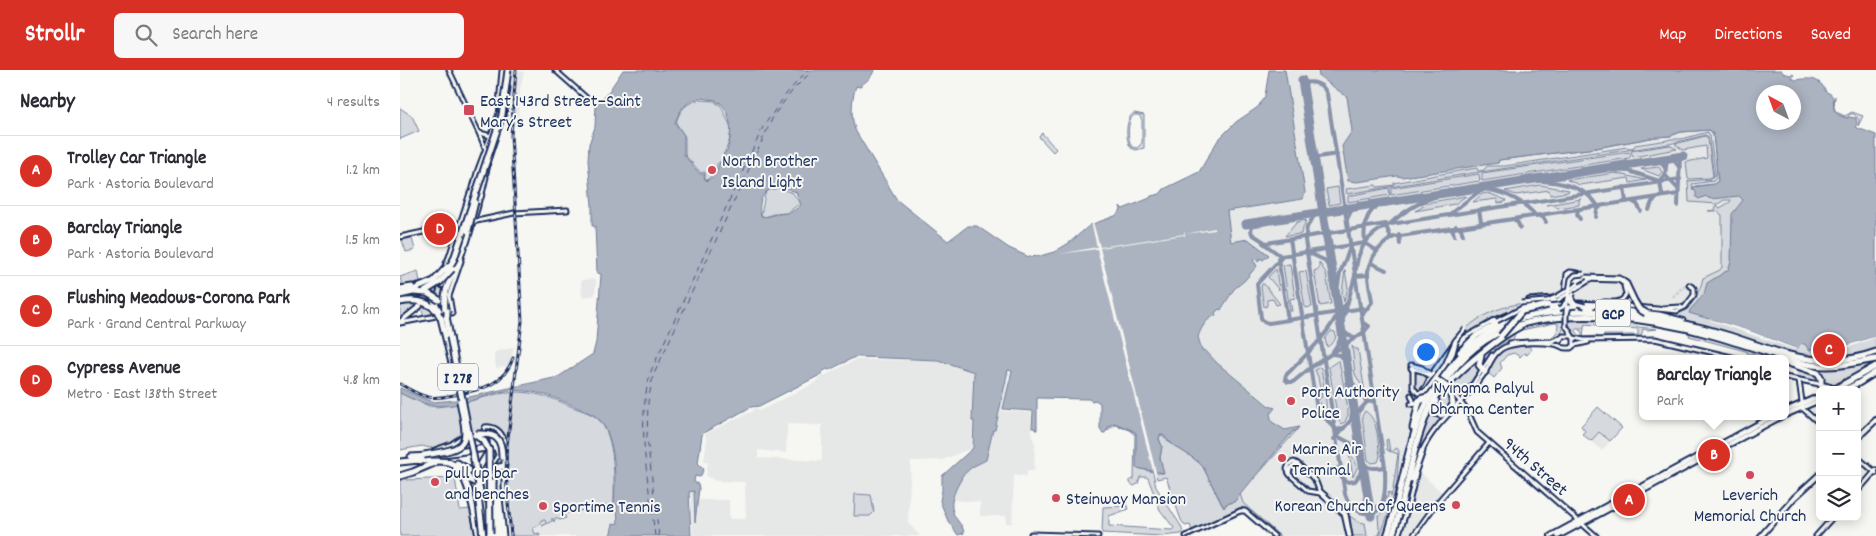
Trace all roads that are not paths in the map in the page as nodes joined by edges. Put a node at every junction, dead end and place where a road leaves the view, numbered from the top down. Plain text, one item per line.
1 (449, 70) edge
2 (507, 70) edge
3 (555, 70) edge
4 (509, 79) junction
5 (505, 89) junction
6 (590, 101) dead end
7 (500, 115) junction
8 (502, 123) junction
9 (480, 133) junction
10 (491, 136) junction
11 (493, 142) junction
12 (486, 151) junction
13 (487, 165) junction
14 (477, 188) junction
15 (470, 206) junction
16 (567, 210) dead end
17 (466, 223) junction
18 (400, 237) edge
19 (461, 262) joint
20 (1570, 278) junction
21 (1607, 280) junction
22 (1588, 281) junction
23 (423, 284) joint
24 (439, 284) junction
25 (1689, 285) dead end
26 (1572, 290) junction
27 (413, 291) junction
28 (400, 292) edge
29 (1630, 293) junction
30 (1528, 300) dead end
31 (400, 302) edge
32 (1521, 303) dead end
33 (1548, 303) junction
34 (419, 305) tunnel mouth
35 (1566, 305) junction
36 (1583, 305) junction
37 (1576, 306) junction
38 (1682, 307) dead end
39 (1624, 308) junction
40 (1555, 309) junction
41 (1648, 310) junction
42 (445, 315) junction
43 (1566, 315) junction
44 (1512, 316) junction
45 (1607, 317) junction
46 (1550, 318) junction
47 (400, 322) edge
48 (1495, 322) junction
49 (1634, 323) dead end
50 (1661, 326) dead end
51 (1674, 326) junction
52 (1566, 327) junction
53 (1704, 328) junction
54 (1465, 329) dead end
55 (1723, 330) dead end
56 (447, 331) junction
57 (1739, 335) dead end
58 (1561, 337) junction
59 (1573, 337) junction
60 (1457, 339) dead end
61 (1646, 339) junction
62 (1452, 343) dead end
63 (1752, 343) junction
64 (1574, 345) junction
65 (1561, 346) junction
66 (1489, 348) junction
67 (1762, 351) junction
68 (1876, 351) edge
69 (1445, 355) junction
70 (1724, 355) edge
71 (1770, 355) edge
72 (1776, 355) edge
73 (1789, 359) edge
74 (1789, 363) edge
75 (1411, 367) junction
76 (1876, 368) edge
77 (1443, 369) junction
78 (1485, 369) junction
79 (1420, 370) junction
80 (1789, 378) edge
81 (1434, 379) junction
82 (1799, 380) junction
83 (1413, 382) junction
84 (1857, 384) joint
85 (1821, 385) joint
86 (1842, 386) edge
87 (1849, 386) edge
88 (1852, 386) edge
89 (1423, 389) junction
90 (1449, 389) junction
91 (458, 392) junction
92 (1411, 395) dead end
93 (1435, 397) junction
94 (1816, 398) edge
95 (1816, 401) edge
96 (1420, 402) junction
97 (1460, 402) junction
98 (1411, 404) dead end
99 (1802, 406) junction
100 (1789, 411) edge
101 (466, 417) junction
102 (1765, 420) edge
103 (1774, 420) edge
104 (1816, 420) edge
105 (1876, 420) edge
106 (1413, 429) junction
107 (1861, 434) edge
108 (471, 435) junction
109 (490, 435) junction
110 (1490, 444) junction
111 (486, 448) junction
112 (1422, 451) junction
113 (1410, 453) junction
114 (452, 454) junction
115 (500, 454) junction
116 (424, 456) junction
117 (411, 457) junction
118 (400, 460) edge
119 (416, 460) junction
120 (496, 460) junction
121 (1861, 460) edge
122 (448, 462) junction
123 (504, 465) junction
124 (480, 466) dead end
125 (492, 470) junction
126 (1875, 471) edge
127 (486, 474) junction
128 (400, 476) edge
129 (1818, 476) edge
130 (483, 481) joint
131 (1861, 486) edge
132 (1329, 507) dead end
133 (1337, 508) junction
134 (1401, 512) junction
135 (1830, 521) edge
136 (1580, 522) junction
137 (1348, 530) junction
138 (488, 535) edge
139 (1031, 535) edge
140 (479, 536) edge
141 (509, 536) edge
142 (1098, 536) edge
143 (1186, 536) edge
144 (1272, 536) edge
145 (1349, 536) edge
146 (1388, 536) edge
147 (1398, 536) edge
148 (1414, 536) edge
149 (1551, 536) edge
150 (1558, 536) edge
151 (1596, 536) edge
152 (1761, 536) edge
153 (1817, 536) edge

1 - 9 street
2 - 4 street
2 - 5 street
2 - 7 street
2 - 13 highway, bridge
2 - 15 highway, bridge
3 - 6 street
4 - 5 street
4 - 8 street
5 - 7 street
7 - 8 street
7 - 10 main road
7 - 11 street
8 - 17 street
9 - 10 street
9 - 12 street
10 - 11 street
10 - 12 main road
11 - 14 street
12 - 14 main road
13 - 14 highway, bridge
13 - 17 highway, bridge
14 - 17 main road
14 - 24 highway, bridge
14 - 31 highway, bridge
15 - 24 highway, bridge
15 - 27 highway, bridge
16 - 17 street
17 - 18 street
17 - 19 street
17 - 24 main road
17 - 24 street
17 - 24 main road
19 - 42 highway
20 - 26 street
20 - 30 street, bridge
20 - 40 street, bridge
21 - 22 street
21 - 29 highway
21 - 36 street
22 - 32 street, bridge
22 - 33 street, bridge
23 - 24 street
23 - 28 highway
24 - 42 highway
24 - 42 highway
25 - 41 street
26 - 29 highway, bridge
26 - 35 street, bridge
26 - 36 street, bridge
26 - 37 street, bridge
26 - 43 street, bridge
27 - 28 highway
27 - 42 highway, bridge
29 - 41 highway, bridge
31 - 42 highway
33 - 36 street
33 - 48 street, bridge
33 - 93 highway, bridge
34 - 47 main road
35 - 40 street, bridge
35 - 43 street, bridge
36 - 37 street, bridge
36 - 39 street
36 - 39 street
37 - 52 street, bridge
38 - 41 street
39 - 41 highway
39 - 48 highway
40 - 44 street
41 - 53 highway
42 - 47 street
42 - 56 highway
43 - 52 street, bridge
44 - 48 street
44 - 81 highway
45 - 46 highway, GCP
45 - 49 highway
45 - 51 highway, GCP
46 - 66 highway
46 - 93 highway, GCP
48 - 69 street
48 - 81 street
50 - 51 highway
51 - 67 highway, GCP
52 - 58 street
52 - 59 street
53 - 55 highway
53 - 63 highway, GCP
53 - 81 highway, GCP
54 - 77 street, bridge
56 - 91 highway, I 278, bridge
56 - 101 highway, I 278, bridge
57 - 63 highway
58 - 59 street
58 - 65 street
58 - 78 street
59 - 61 street
59 - 64 street
60 - 77 street, bridge
61 - 64 street
61 - 70 street
62 - 69 street
63 - 68 highway, GCP
64 - 65 street
65 - 78 street
66 - 78 highway
66 - 90 highway
67 - 71 highway
67 - 72 highway, GCP
69 - 81 street
73 - 76 highway, GCP
74 - 85 highway
75 - 79 street, 94th Street
75 - 81 street, 94th Street
75 - 83 street
76 - 84 highway
76 - 86 highway
76 - 87 highway
77 - 81 street, bridge
78 - 97 street
79 - 81 street, 94th Street
79 - 83 street
79 - 89 street
80 - 82 street
81 - 89 street
81 - 89 street, bridge
81 - 90 street, 94th Street, bridge
81 - 96 highway, bridge
81 - 113 highway, GCP
82 - 85 street
82 - 99 street
83 - 89 street
84 - 88 main road
89 - 96 street
89 - 106 highway
90 - 97 street, 94th Street
91 - 116 highway, bridge
91 - 138 highway, I 278, bridge
92 - 96 street
93 - 134 highway, GCP
94 - 99 main road
95 - 99 main road
96 - 98 street
96 - 106 highway
97 - 110 street, 94th Street
97 - 112 street
99 - 100 main road
99 - 104 street
101 - 124 highway, bridge
101 - 138 highway, I 278, bridge
102 - 136 main road
103 - 136 main road
105 - 107 main road
106 - 113 highway
108 - 115 highway, bridge
108 - 117 highway, bridge
108 - 138 highway, bridge
109 - 111 highway
109 - 115 street
109 - 123 street
110 - 136 street, 94th Street
110 - 148 street
111 - 114 highway
111 - 115 highway
112 - 134 highway
112 - 147 street
113 - 146 highway, GCP
114 - 116 highway, bridge
114 - 119 highway, bridge
115 - 120 street
115 - 123 highway
116 - 117 highway
117 - 118 highway
118 - 119 highway
119 - 122 highway
119 - 130 highway
120 - 123 street
120 - 125 street
121 - 126 street
122 - 128 highway
122 - 140 highway
123 - 125 highway
123 - 141 street
125 - 127 street
125 - 138 highway, bridge
126 - 131 street
127 - 130 street
127 - 138 street
129 - 152 main road
132 - 133 street
133 - 137 street
133 - 137 street
134 - 146 highway, GCP
135 - 153 street
136 - 149 main road
136 - 150 main road
136 - 151 street, 94th Street
137 - 145 street
139 - 142 street
143 - 144 street

